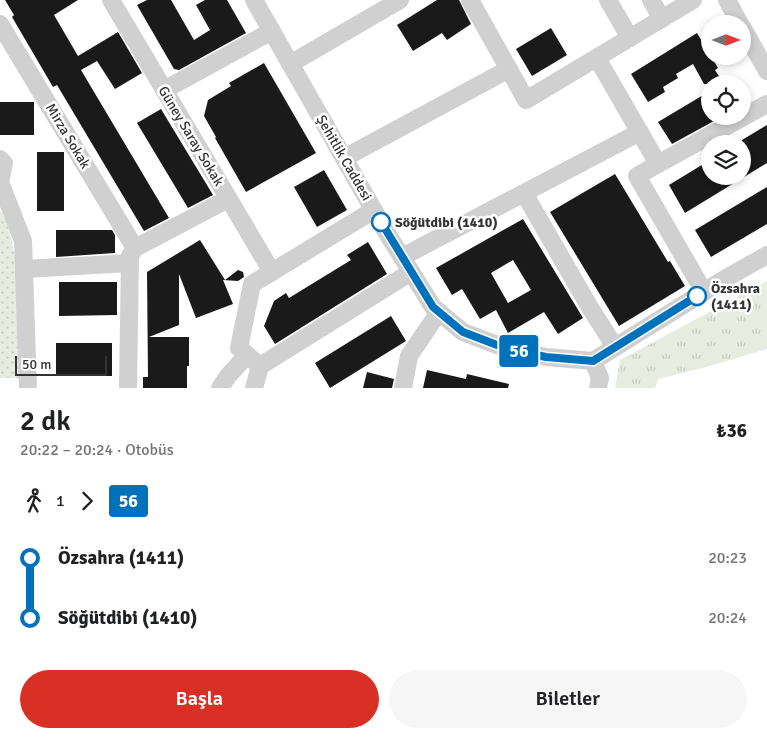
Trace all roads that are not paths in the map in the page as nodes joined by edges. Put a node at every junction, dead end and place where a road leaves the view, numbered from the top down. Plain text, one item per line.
1 (111, 0) edge
2 (254, 0) edge
3 (400, 0) edge
4 (470, 0) edge
5 (608, 0) edge
6 (651, 0) edge
7 (693, 0) edge
8 (727, 0) edge
9 (735, 15) edge
10 (662, 19) junction
11 (0, 24) edge
12 (272, 31) junction
13 (630, 38) junction
14 (751, 38) edge
15 (762, 52) edge
16 (597, 58) junction
17 (290, 64) junction
18 (509, 69) junction
19 (767, 71) edge
20 (164, 90) junction
21 (767, 104) edge
22 (640, 132) junction
23 (344, 158) junction
24 (0, 159) edge
25 (658, 164) junction
26 (0, 182) edge
27 (524, 193) junction
28 (228, 199) junction
29 (374, 210) junction
30 (132, 255) junction
31 (767, 255) edge
32 (402, 257) junction
33 (24, 269) junction
34 (272, 272) junction
35 (411, 272) junction
36 (704, 292) junction
37 (439, 312) junction
38 (615, 347) junction
39 (253, 361) junction
40 (593, 361) junction
41 (28, 388) edge
42 (128, 388) edge
43 (220, 388) edge
44 (254, 388) edge
45 (402, 388) edge
46 (598, 388) edge

1 - 20 street, Güney Saray Sokak
2 - 12 street, Şehitlik Caddesi
3 - 17 street
4 - 18 street
5 - 13 street
6 - 10 street
7 - 10 street
8 - 9 street
10 - 13 street
11 - 30 street, Mirza Sokak
12 - 17 street, Şehitlik Caddesi
12 - 20 street
13 - 16 street
14 - 15 street
15 - 19 street
16 - 18 street
16 - 22 street
17 - 23 street, Şehitlik Caddesi
18 - 23 street
20 - 28 street, Güney Saray Sokak
21 - 25 street
22 - 25 street
22 - 27 street
23 - 29 street, Şehitlik Caddesi
24 - 26 street
25 - 36 street
26 - 33 street
27 - 32 street
27 - 38 street
28 - 30 street
28 - 34 street, Güney Saray Sokak
29 - 32 street, Şehitlik Caddesi
29 - 34 street
30 - 33 street
30 - 42 street
31 - 36 street
32 - 35 street, Şehitlik Caddesi
33 - 41 street
34 - 39 street
35 - 37 street, Şehitlik Caddesi
35 - 39 street
36 - 38 street
37 - 40 street, Şehitlik Caddesi
37 - 45 street
38 - 40 street
39 - 43 street
39 - 44 street
40 - 46 street

